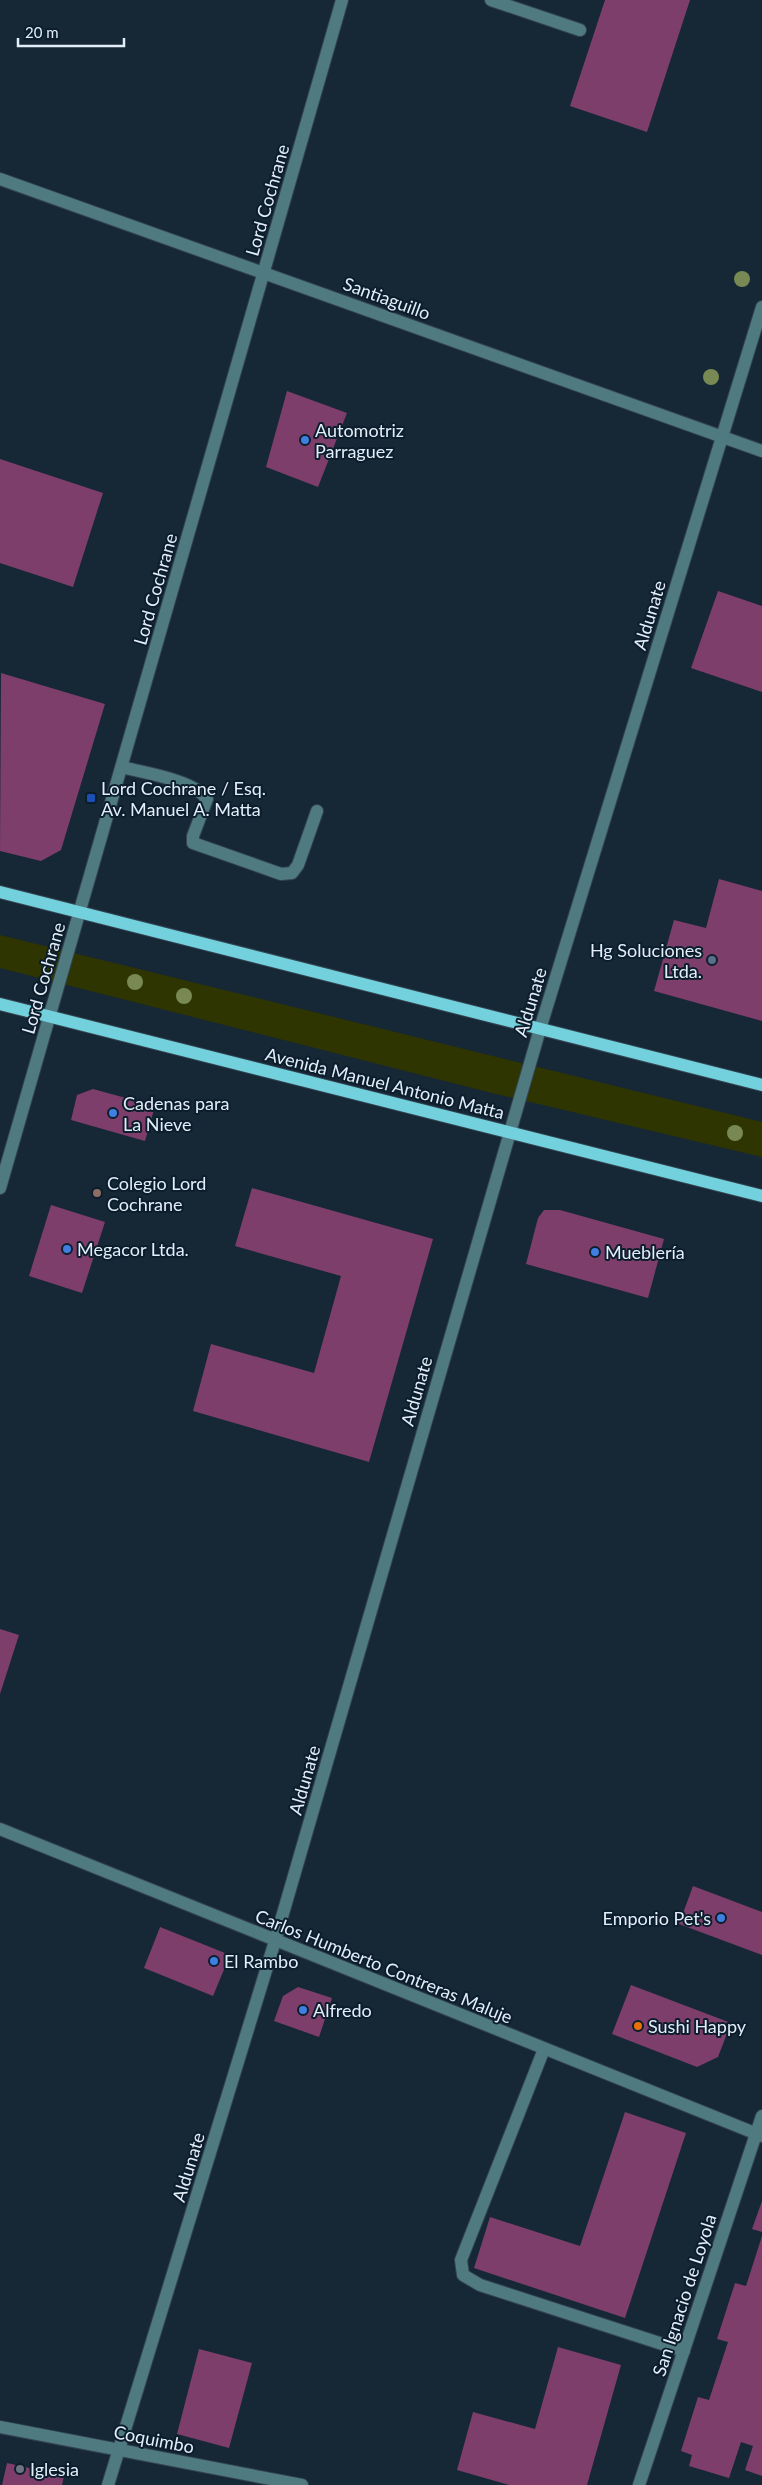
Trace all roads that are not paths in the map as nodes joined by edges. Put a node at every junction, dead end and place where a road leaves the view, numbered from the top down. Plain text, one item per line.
1 (342, 0) edge
2 (491, 0) edge
3 (580, 30) dead end
4 (0, 179) edge
5 (264, 272) junction
6 (762, 307) edge
7 (722, 437) junction
8 (762, 451) edge
9 (122, 767) junction
10 (317, 811) dead end
11 (0, 892) edge
12 (80, 912) junction
13 (0, 1004) edge
14 (50, 1017) junction
15 (540, 1028) junction
16 (762, 1085) edge
17 (509, 1133) junction
18 (0, 1188) edge
19 (762, 1196) edge
20 (0, 1829) edge
21 (275, 1941) junction
22 (544, 2049) junction
23 (762, 2116) edge
24 (759, 2135) edge
25 (684, 2351) junction
26 (0, 2427) edge
27 (119, 2450) junction
28 (108, 2485) edge
29 (302, 2485) edge
30 (639, 2485) edge

1 - 5 street, Lord Cochrane
2 - 3 street
4 - 5 street, Santiaguillo
5 - 7 street, Santiaguillo
5 - 9 street, Lord Cochrane
6 - 7 street, Aldunate
7 - 8 street, Santiaguillo
7 - 15 street, Aldunate
9 - 10 street
9 - 12 street, Lord Cochrane
11 - 12 main road
12 - 14 street, Lord Cochrane
12 - 15 main road
13 - 14 main road, Avenida Manuel Antonio Matta
14 - 17 main road, Avenida Manuel Antonio Matta
14 - 18 street, Lord Cochrane
15 - 16 main road
15 - 17 street, Aldunate
17 - 19 main road, Avenida Manuel Antonio Matta
17 - 21 street, Aldunate
20 - 21 street, Carlos Humberto Contreras Maluje
21 - 22 street, Carlos Humberto Contreras Maluje
21 - 27 street, Aldunate
22 - 24 street, Carlos Humberto Contreras Maluje
22 - 25 street
23 - 24 street, San Ignacio de Loyola
24 - 25 street, San Ignacio de Loyola
25 - 30 street, San Ignacio de Loyola
26 - 27 street, Coquimbo
27 - 28 street, Aldunate
27 - 29 street, Coquimbo

